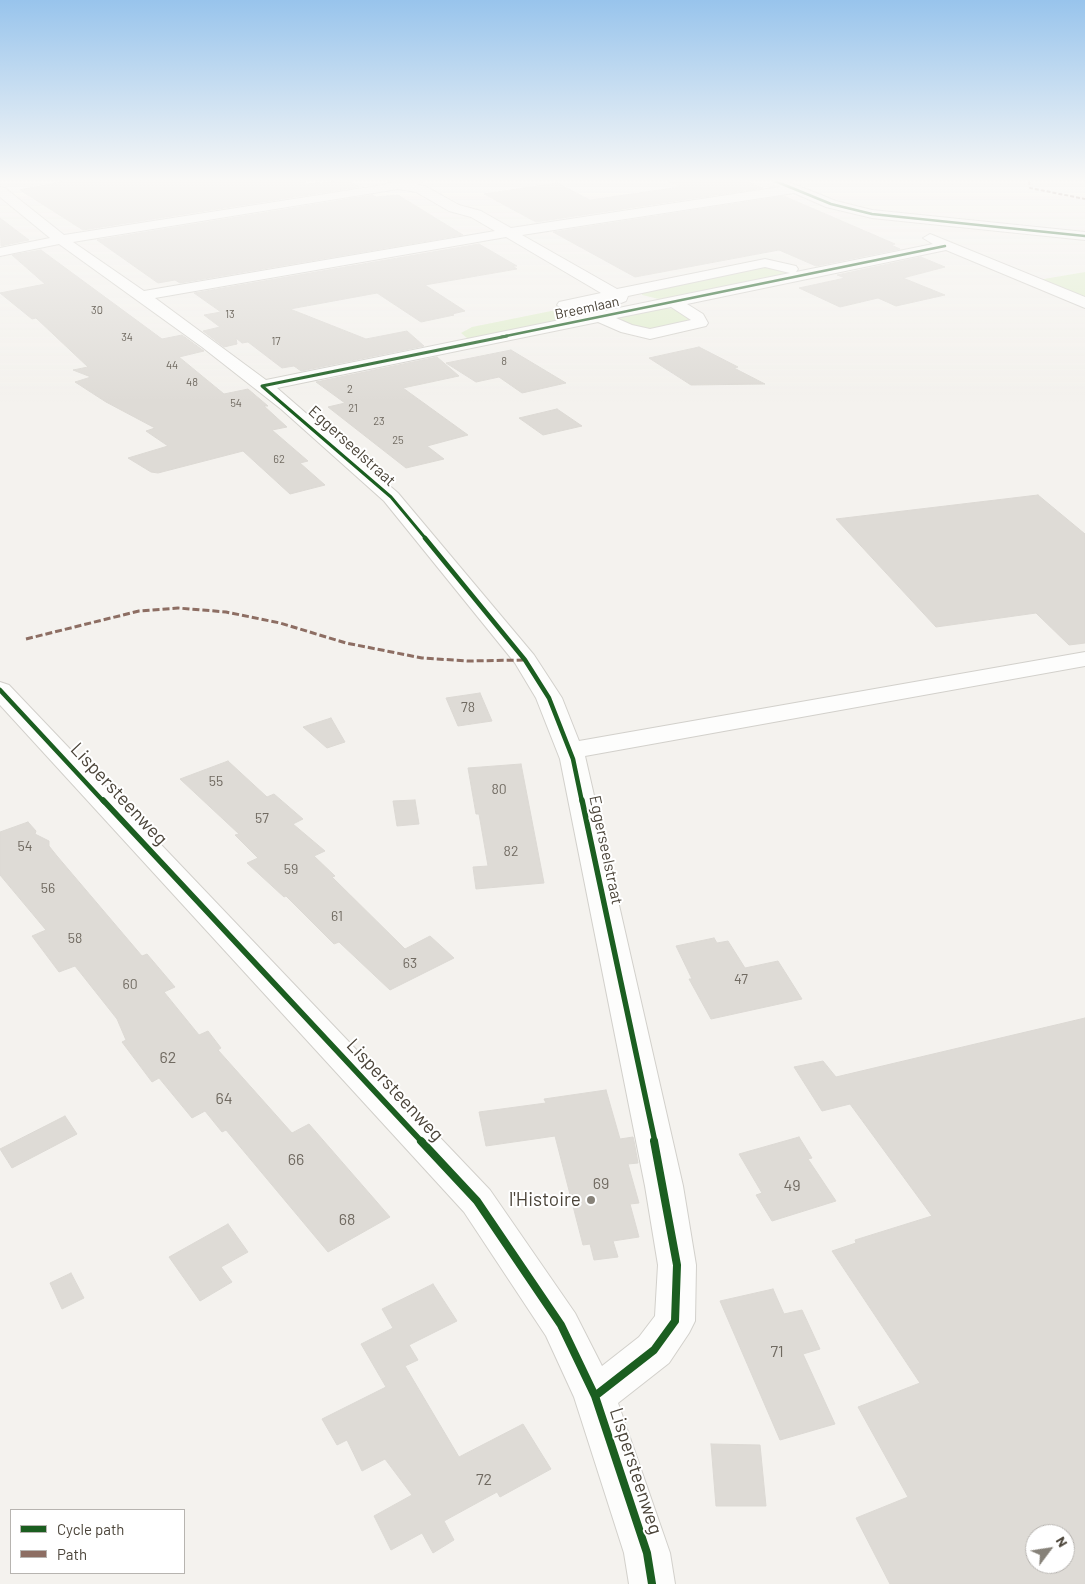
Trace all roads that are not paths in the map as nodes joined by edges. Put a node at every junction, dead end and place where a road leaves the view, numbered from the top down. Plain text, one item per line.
1 (83, 255) edge
2 (379, 255) edge
3 (545, 255) edge
4 (902, 255) edge
5 (967, 255) edge
6 (804, 275) junction
7 (614, 294) junction
8 (140, 296) junction
9 (674, 302) junction
10 (1085, 304) edge
11 (551, 308) dead end
12 (640, 309) junction
13 (602, 317) junction
14 (450, 333) dead end
15 (464, 344) junction
16 (262, 386) junction
17 (1085, 659) edge
18 (0, 690) edge
19 (570, 751) junction
20 (595, 1396) junction
21 (652, 1584) edge

1 - 8 street, Eggerseelstraat
2 - 8 street
3 - 7 street
4 - 6 street, Breemlaan
5 - 10 street
6 - 7 street, Breemlaan
6 - 9 street, Breemlaan
7 - 11 street, Breemlaan
7 - 12 street
8 - 16 street, Eggerseelstraat
9 - 12 street, Breemlaan
9 - 13 street, Breemlaan
12 - 13 street, Breemlaan
13 - 15 street, Breemlaan
14 - 15 street
15 - 16 street, Breemlaan
16 - 19 street, Eggerseelstraat
17 - 19 street
18 - 20 street, Lispersteenweg
19 - 20 street, Eggerseelstraat
20 - 21 street, Lispersteenweg

